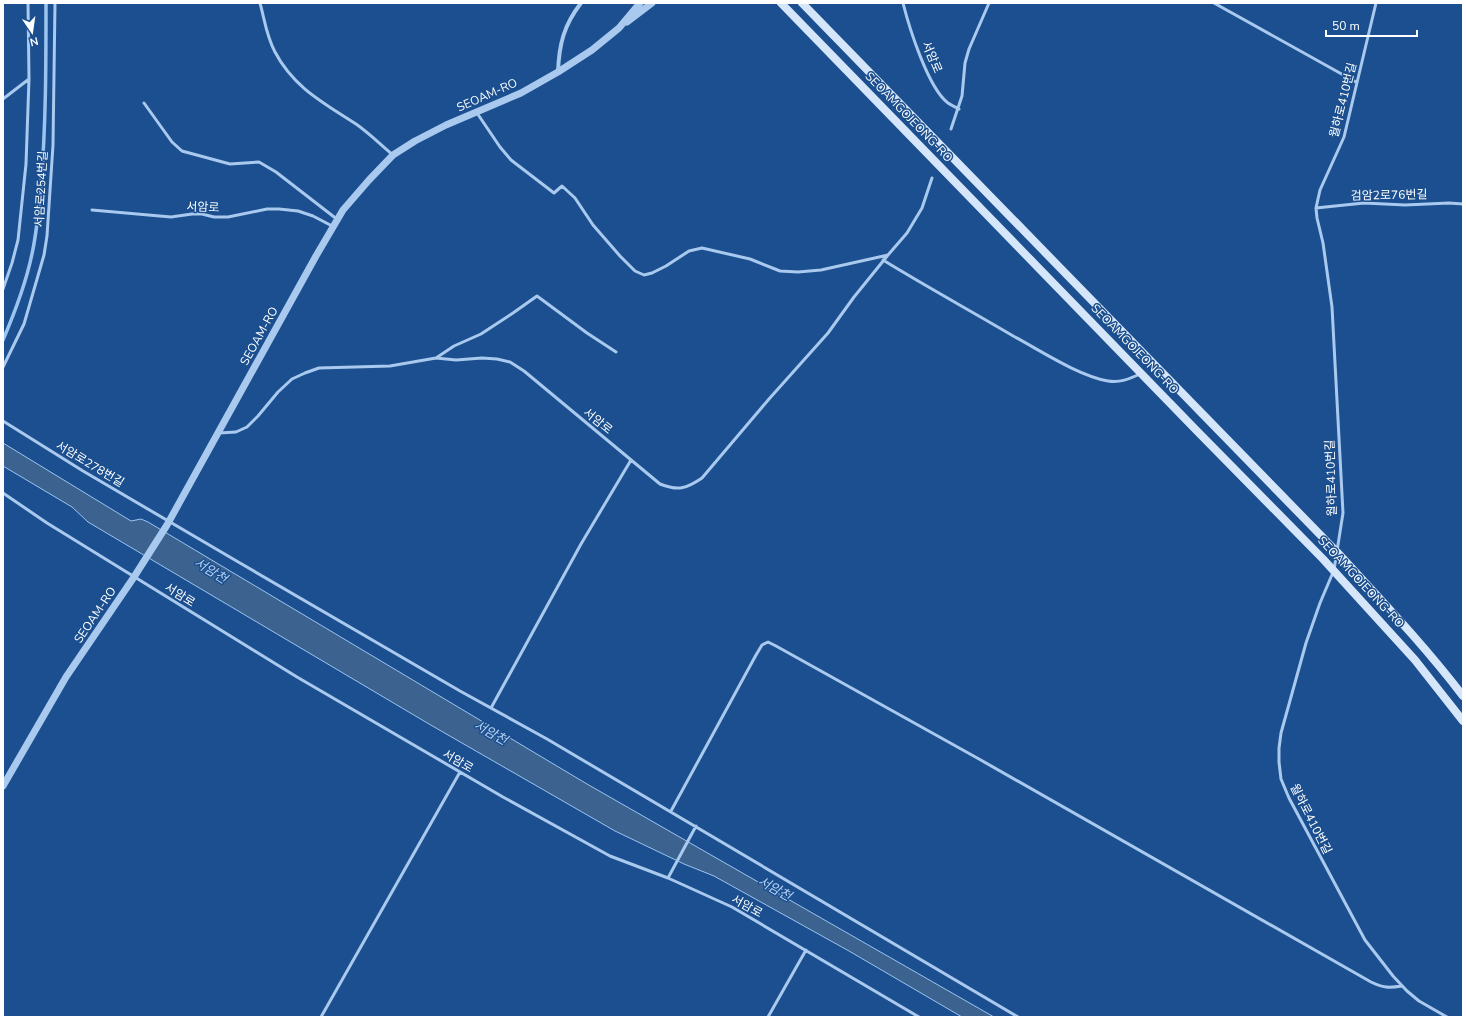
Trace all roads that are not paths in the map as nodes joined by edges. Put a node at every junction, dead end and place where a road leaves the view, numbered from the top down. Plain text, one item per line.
1 (28, 3) edge
2 (55, 3) edge
3 (260, 3) edge
4 (581, 3) edge
5 (640, 3) edge
6 (652, 3) edge
7 (780, 3) edge
8 (802, 3) edge
9 (903, 3) edge
10 (989, 3) edge
11 (1214, 3) edge
12 (1376, 3) edge
13 (619, 28) junction
14 (558, 72) junction
15 (29, 79) junction
16 (1356, 82) junction
17 (3, 100) edge
18 (144, 103) dead end
19 (959, 109) junction
20 (476, 113) junction
21 (951, 129) dead end
22 (394, 155) junction
23 (932, 178) dead end
24 (1463, 204) edge
25 (1316, 208) junction
26 (92, 210) dead end
27 (338, 220) junction
28 (334, 227) junction
29 (888, 254) junction
30 (883, 260) junction
31 (3, 289) edge
32 (616, 352) dead end
33 (436, 358) junction
34 (3, 367) edge
35 (1142, 373) junction
36 (3, 421) edge
37 (218, 434) junction
38 (631, 460) junction
39 (3, 493) edge
40 (168, 523) junction
41 (1337, 552) junction
42 (1334, 570) junction
43 (134, 577) junction
44 (1463, 696) edge
45 (491, 708) junction
46 (1463, 721) edge
47 (460, 772) junction
48 (3, 786) edge
49 (670, 811) junction
50 (696, 826) junction
51 (668, 878) junction
52 (806, 950) junction
53 (1402, 986) junction
54 (321, 1017) edge
55 (768, 1017) edge
56 (919, 1017) edge
57 (1018, 1017) edge
58 (1447, 1017) edge

1 - 15 lane
2 - 34 lane, 서암로254번길
3 - 22 lane
4 - 14 street
5 - 13 street, SEOAM-RO
6 - 13 street
7 - 35 main road, SEOAMGOJEONG-RO
8 - 41 main road, SEOAMGOJEONG-RO
9 - 19 lane, 서암로
10 - 19 lane
11 - 16 lane
12 - 16 lane, 월하로410번길
13 - 14 street, SEOAM-RO
14 - 20 street, SEOAM-RO
15 - 17 lane
15 - 31 lane
16 - 25 lane, 월하로410번길
18 - 27 lane
19 - 21 lane
20 - 22 street, SEOAM-RO
20 - 29 lane
22 - 27 street, SEOAM-RO
23 - 29 lane, 서암로
24 - 25 lane, 검암2로76번길
25 - 41 lane, 월하로410번길
26 - 28 lane, 서암로
27 - 28 street, SEOAM-RO
28 - 37 street, SEOAM-RO
29 - 30 lane, 서암로
30 - 35 lane
30 - 38 lane, 서암로
32 - 33 lane
33 - 37 lane, 서암로
33 - 38 lane, 서암로
35 - 42 main road, SEOAMGOJEONG-RO
36 - 40 lane, 서암로278번길
37 - 40 street, SEOAM-RO
38 - 45 lane
39 - 43 lane, 서암로
40 - 43 street, SEOAM-RO
40 - 45 lane, 서암로278번길
41 - 42 lane, 월하로410번길
41 - 44 main road, SEOAMGOJEONG-RO
42 - 46 main road, SEOAMGOJEONG-RO
42 - 53 lane, 월하로410번길
43 - 47 lane, 서암로
43 - 48 street, SEOAM-RO
45 - 49 lane, 서암로278번길
47 - 51 lane, 서암로
47 - 54 lane
49 - 50 lane, 서암로278번길
49 - 53 lane
50 - 51 lane
50 - 57 lane, 서암로278번길
51 - 52 lane, 서암로
52 - 55 lane
52 - 56 lane, 서암로
53 - 58 lane, 월하로410번길

